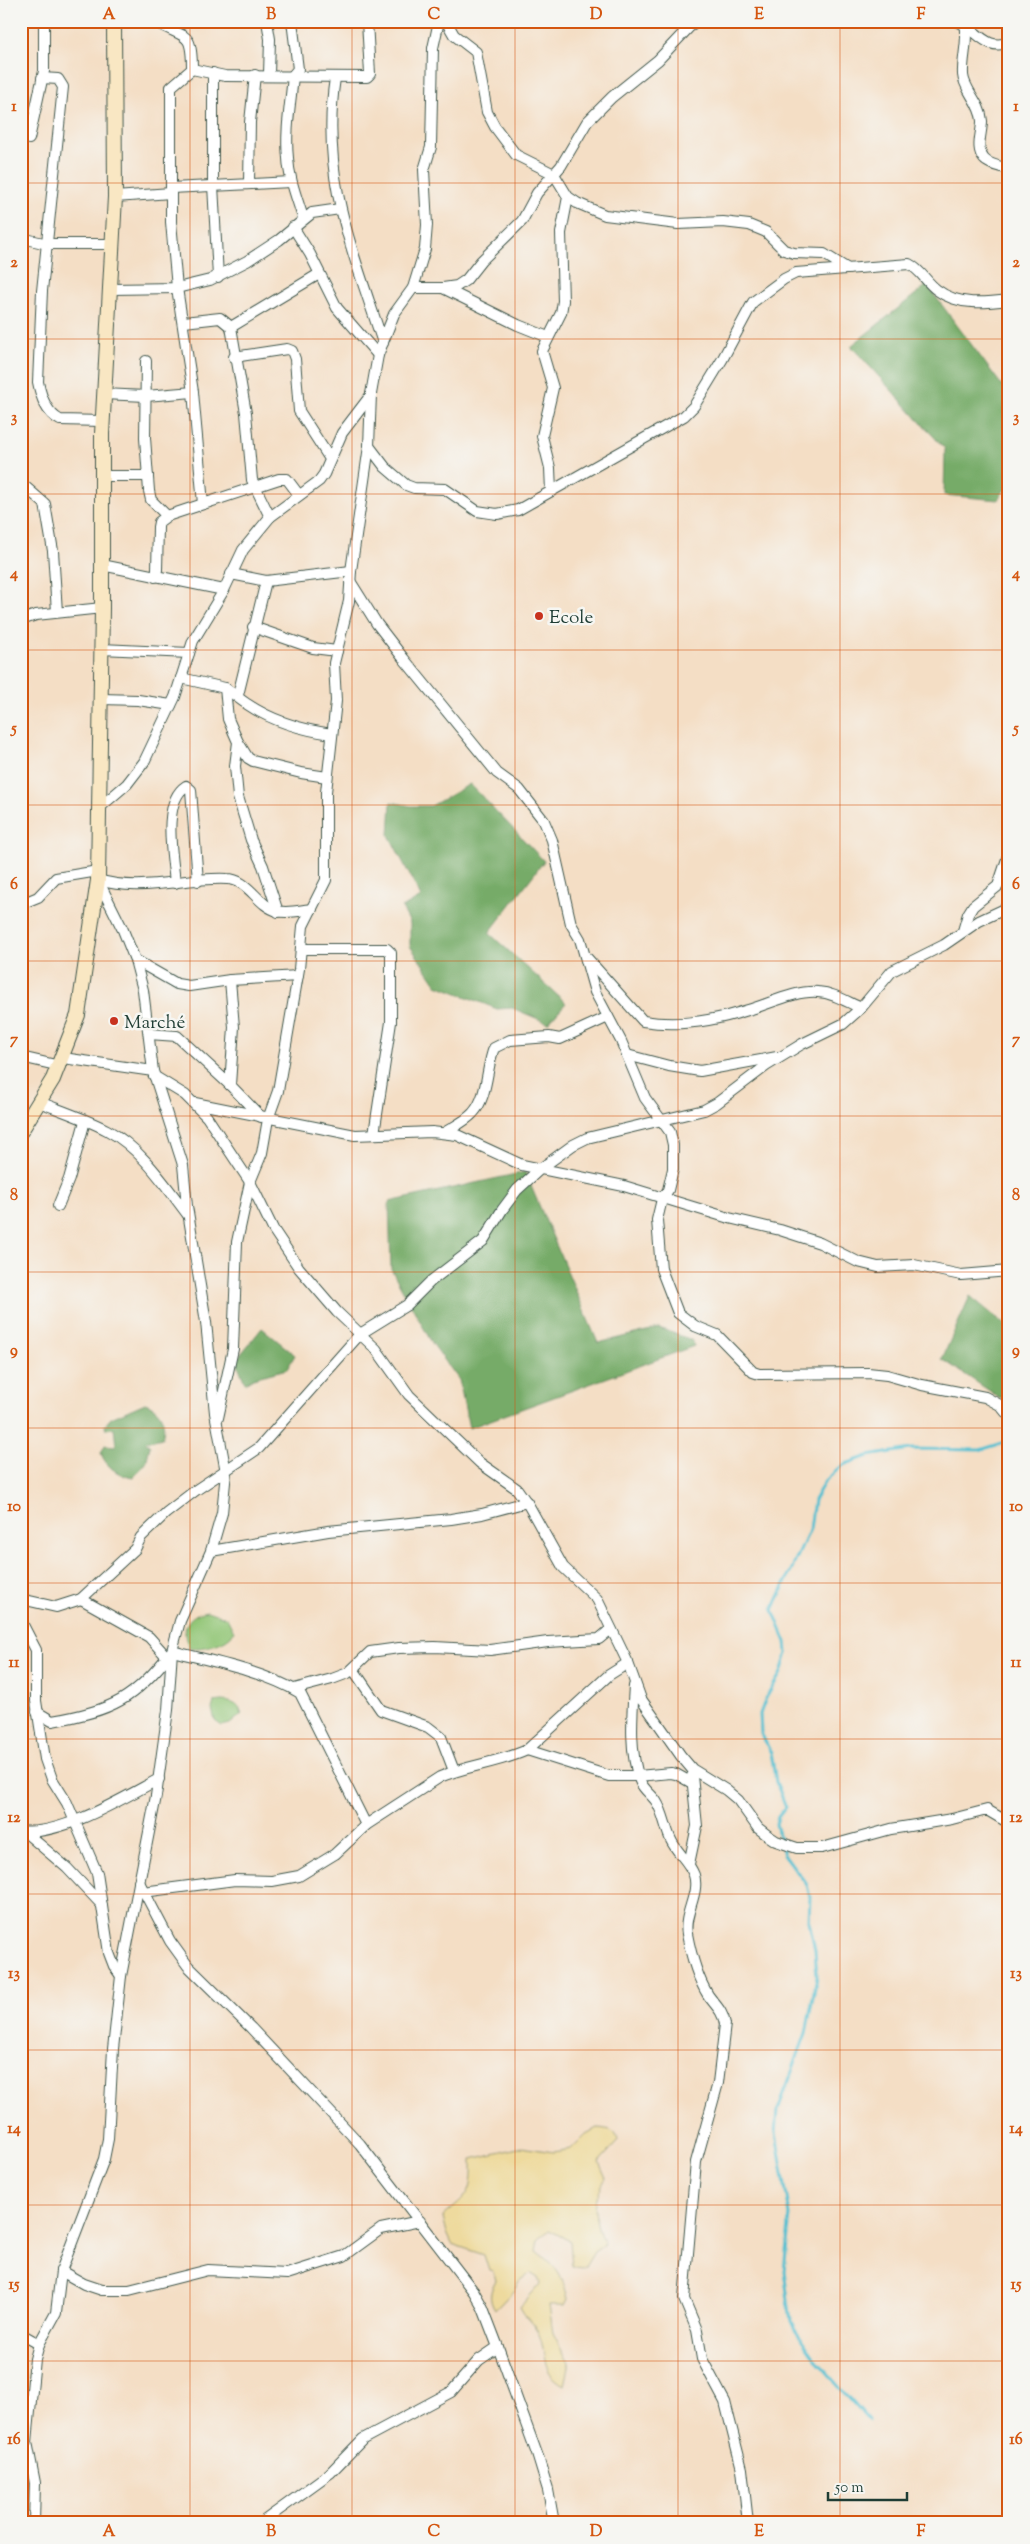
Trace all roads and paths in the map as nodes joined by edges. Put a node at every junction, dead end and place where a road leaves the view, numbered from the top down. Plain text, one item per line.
1 (44, 21) edge
2 (114, 21) edge
3 (154, 21) edge
4 (267, 21) edge
5 (292, 21) edge
6 (367, 21) edge
7 (439, 21) edge
8 (446, 21) edge
9 (695, 21) edge
10 (956, 21) edge
11 (966, 22) edge
12 (1009, 42) edge
13 (192, 69) junction
14 (213, 73) junction
15 (255, 75) junction
16 (269, 75) junction
17 (293, 75) junction
18 (42, 78) junction
19 (335, 78) junction
20 (29, 139) dead end
21 (1009, 169) edge
22 (554, 174) junction
23 (291, 182) junction
24 (249, 183) junction
25 (213, 185) junction
26 (171, 190) junction
27 (115, 197) junction
28 (568, 197) junction
29 (340, 209) junction
30 (303, 218) junction
31 (293, 227) junction
32 (21, 238) edge
33 (48, 244) junction
34 (114, 244) junction
35 (848, 269) junction
36 (319, 274) junction
37 (218, 277) junction
38 (177, 288) junction
39 (413, 288) junction
40 (443, 288) junction
41 (111, 289) junction
42 (1009, 300) edge
43 (184, 322) junction
44 (231, 327) junction
45 (548, 337) junction
46 (383, 343) junction
47 (378, 355) junction
48 (234, 357) junction
49 (146, 361) dead end
50 (193, 392) junction
51 (103, 394) junction
52 (371, 394) junction
53 (146, 396) junction
54 (102, 421) junction
55 (369, 446) junction
56 (330, 459) junction
57 (102, 476) junction
58 (148, 476) junction
59 (21, 482) edge
60 (256, 488) junction
61 (551, 491) junction
62 (299, 495) junction
63 (203, 504) junction
64 (167, 516) junction
65 (270, 517) junction
66 (102, 565) junction
67 (231, 574) junction
68 (350, 576) junction
69 (155, 577) junction
70 (266, 581) junction
71 (224, 590) junction
72 (102, 608) junction
73 (57, 612) junction
74 (21, 620) edge
75 (254, 627) junction
76 (102, 648) junction
77 (337, 651) junction
78 (189, 653) junction
79 (181, 678) junction
80 (225, 688) junction
81 (238, 695) junction
82 (101, 699) junction
83 (171, 705) junction
84 (332, 734) junction
85 (238, 742) junction
86 (327, 777) junction
87 (99, 808) junction
88 (1009, 853) edge
89 (98, 876) junction
90 (198, 881) junction
91 (175, 883) junction
92 (21, 904) edge
93 (1009, 908) edge
94 (312, 909) junction
95 (278, 912) junction
96 (963, 931) junction
97 (301, 949) junction
98 (584, 955) junction
99 (135, 960) junction
100 (298, 976) junction
101 (230, 980) junction
102 (861, 1008) junction
103 (608, 1017) junction
104 (149, 1034) junction
105 (627, 1055) junction
106 (782, 1056) junction
107 (21, 1057) edge
108 (61, 1062) junction
109 (154, 1074) junction
110 (230, 1085) junction
111 (39, 1102) junction
112 (194, 1103) junction
113 (265, 1118) junction
114 (85, 1121) junction
115 (662, 1121) junction
116 (22, 1128) edge
117 (374, 1134) junction
118 (444, 1134) junction
119 (540, 1169) junction
120 (250, 1182) junction
121 (662, 1199) junction
122 (58, 1206) dead end
123 (188, 1215) junction
124 (1009, 1271) edge
125 (360, 1334) junction
126 (1009, 1416) edge
127 (217, 1423) junction
128 (226, 1472) junction
129 (527, 1502) junction
130 (211, 1551) junction
131 (21, 1599) edge
132 (81, 1600) junction
133 (21, 1621) edge
134 (611, 1629) junction
135 (170, 1654) junction
136 (628, 1663) junction
137 (353, 1669) junction
138 (634, 1684) junction
139 (294, 1689) junction
140 (37, 1712) junction
141 (528, 1750) junction
142 (692, 1769) junction
143 (454, 1771) junction
144 (638, 1776) junction
145 (159, 1779) junction
146 (692, 1783) junction
147 (75, 1821) junction
148 (1009, 1823) edge
149 (366, 1825) junction
150 (23, 1831) edge
151 (689, 1864) junction
152 (141, 1887) junction
153 (102, 1906) junction
154 (121, 1976) junction
155 (420, 2221) junction
156 (61, 2271) junction
157 (21, 2334) edge
158 (39, 2344) junction
159 (498, 2347) junction
160 (35, 2522) edge
161 (261, 2523) edge
162 (554, 2523) edge
163 (748, 2523) edge

1 - 18 street
2 - 27 street
3 - 13 street
4 - 16 street
5 - 17 street
6 - 19 street
7 - 39 street
8 - 22 street
9 - 22 street
10 - 11 street
11 - 12 street
11 - 21 street
13 - 14 street
13 - 26 street
14 - 15 street
14 - 25 street
15 - 16 street
15 - 24 street
16 - 17 street
17 - 19 street
17 - 23 street
18 - 20 street
18 - 33 street
19 - 29 street
22 - 28 street
22 - 40 street
23 - 24 street
23 - 30 street
24 - 25 street
25 - 26 street
25 - 37 street
26 - 27 street
26 - 38 street
27 - 34 street
28 - 35 street
28 - 45 street
29 - 30 street
29 - 46 street
30 - 31 street
31 - 36 street
31 - 37 street
32 - 33 street
33 - 34 street
33 - 54 street
34 - 41 street
35 - 42 street
35 - 61 street
36 - 44 street
36 - 47 street
37 - 38 street
38 - 41 street
38 - 43 street
39 - 40 street
39 - 46 street
40 - 45 street
41 - 51 street
43 - 44 street
43 - 50 street
44 - 48 street
45 - 61 street
46 - 47 street
47 - 52 street
48 - 56 street
48 - 60 street
49 - 53 street
50 - 53 street
50 - 63 street
51 - 53 street
51 - 54 street
52 - 55 street
52 - 56 street
53 - 58 street
54 - 57 street
55 - 61 street
55 - 68 street
56 - 62 street
57 - 58 street
57 - 66 street
58 - 64 street
59 - 73 street
60 - 62 street
60 - 63 street
60 - 65 street
62 - 65 street
63 - 64 street
64 - 69 street
65 - 67 street
66 - 69 street
66 - 72 street
67 - 70 street
67 - 71 street
68 - 70 street
68 - 77 street
68 - 98 street
69 - 71 street
70 - 75 street
71 - 78 street
72 - 73 street
72 - 76 street
73 - 74 street
75 - 77 street
75 - 81 street
76 - 78 street
76 - 82 street
77 - 84 street
78 - 79 street
79 - 80 street
79 - 83 street
80 - 81 street
80 - 85 street
81 - 84 street
82 - 83 street
82 - 87 street
83 - 87 street
84 - 86 street
85 - 86 street
85 - 95 street
86 - 94 street
87 - 89 street
88 - 96 street
89 - 91 street
89 - 92 street
89 - 99 street
89 - 108 street
90 - 91 street
90 - 91 street
90 - 95 street
93 - 96 street
94 - 95 street
94 - 97 street
96 - 102 street
97 - 100 street
97 - 117 street
98 - 102 street
98 - 103 street
99 - 101 street
99 - 104 street
100 - 101 street
100 - 113 street
101 - 110 street
102 - 106 street
103 - 105 street
103 - 118 street
104 - 109 street
104 - 110 street
105 - 106 street
105 - 115 street
106 - 115 street
107 - 108 street
108 - 109 street
108 - 111 street
109 - 112 street
109 - 123 street
110 - 113 street
111 - 114 street
111 - 116 street
112 - 113 street
112 - 120 street
113 - 117 street
113 - 120 street
114 - 122 street
114 - 123 street
115 - 119 street
115 - 121 street
117 - 118 street
118 - 119 street
119 - 121 street
119 - 125 street
120 - 125 street
120 - 127 street
121 - 124 street
121 - 126 street
123 - 127 street
125 - 128 street
125 - 129 street
127 - 128 street
128 - 130 street
128 - 132 street
129 - 130 street
129 - 134 street
130 - 135 street
131 - 132 street
132 - 135 street
133 - 140 street
134 - 136 street
134 - 137 street
135 - 139 street
135 - 140 street
135 - 145 street
136 - 138 street
136 - 141 street
137 - 139 street
137 - 143 street
138 - 142 street
138 - 144 street
139 - 149 street
140 - 147 street
141 - 143 street
141 - 144 street
142 - 146 street
142 - 148 street
143 - 149 street
144 - 146 street
144 - 151 street
145 - 147 street
145 - 152 street
146 - 151 street
147 - 150 street
147 - 153 street
149 - 152 street
150 - 153 street
151 - 163 street
152 - 154 street
152 - 155 street
153 - 154 street
154 - 156 street
155 - 156 street
155 - 159 street
156 - 158 street
157 - 158 street
158 - 160 street
159 - 161 street
159 - 162 street

